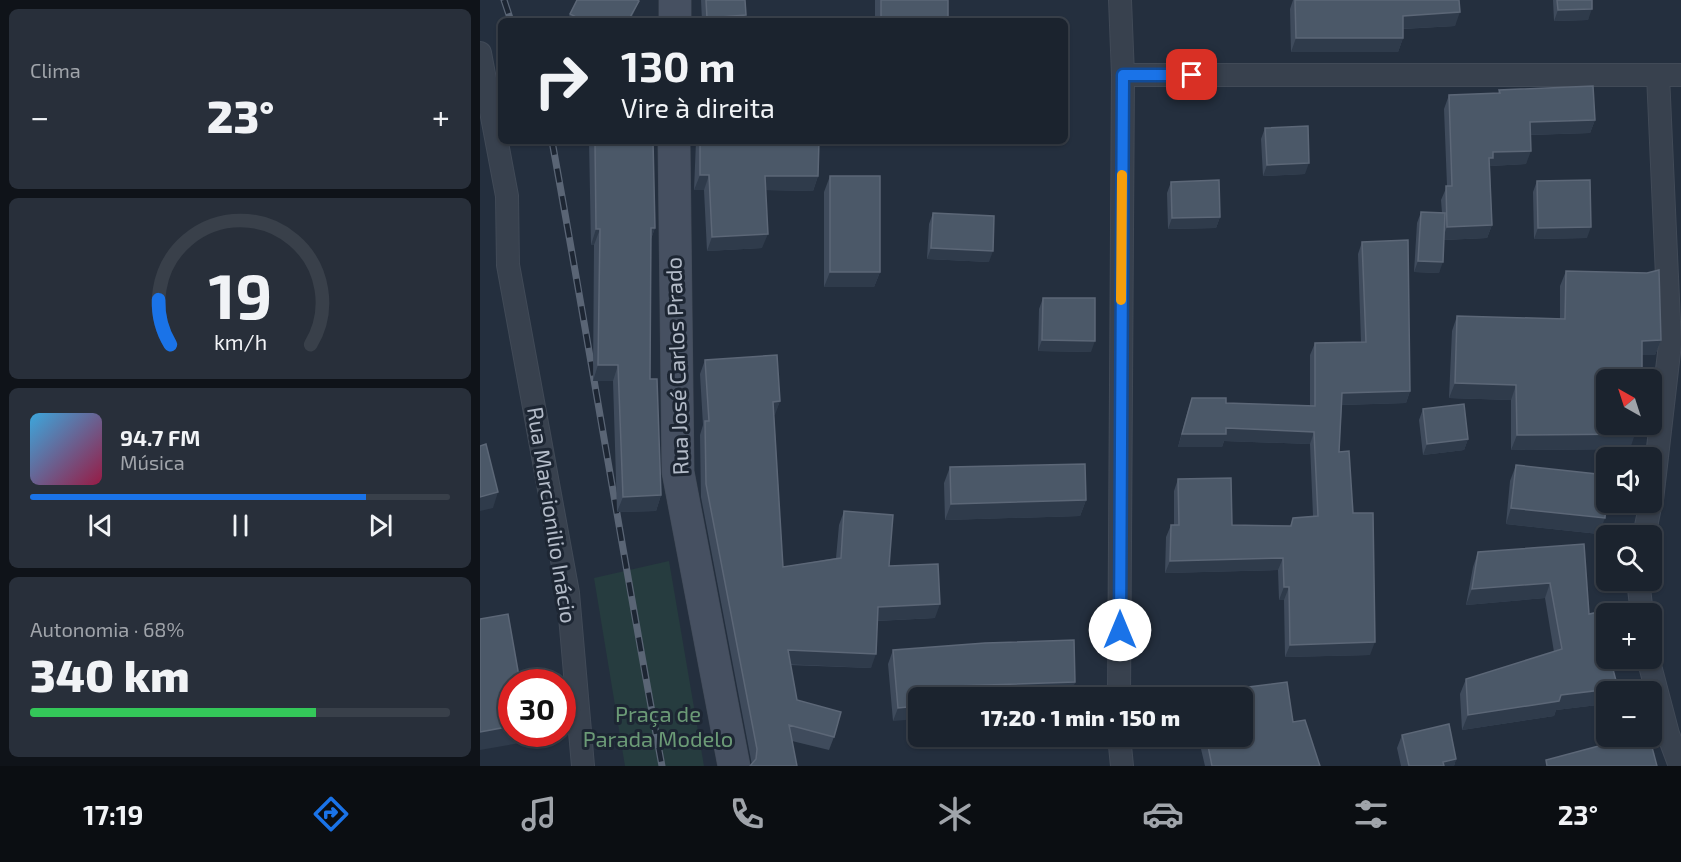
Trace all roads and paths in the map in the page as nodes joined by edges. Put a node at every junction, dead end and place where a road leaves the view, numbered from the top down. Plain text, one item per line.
1 (675, 0) edge
2 (1120, 0) edge
3 (675, 18) edge
4 (480, 53) edge
5 (1123, 75) junction
6 (1658, 75) junction
7 (1681, 75) edge
8 (674, 144) edge
9 (1658, 447) edge
10 (1651, 669) edge
11 (1119, 687) edge
12 (1120, 747) edge
13 (583, 766) edge
14 (734, 766) edge
15 (1122, 766) edge
16 (1680, 766) edge

1 - 3 main road
2 - 5 street
4 - 13 street, Rua Marcionilio Inácio
5 - 6 street
5 - 11 street
6 - 7 street
6 - 9 street
8 - 14 main road, Rua José Carlos Prado
10 - 16 street
12 - 15 street

